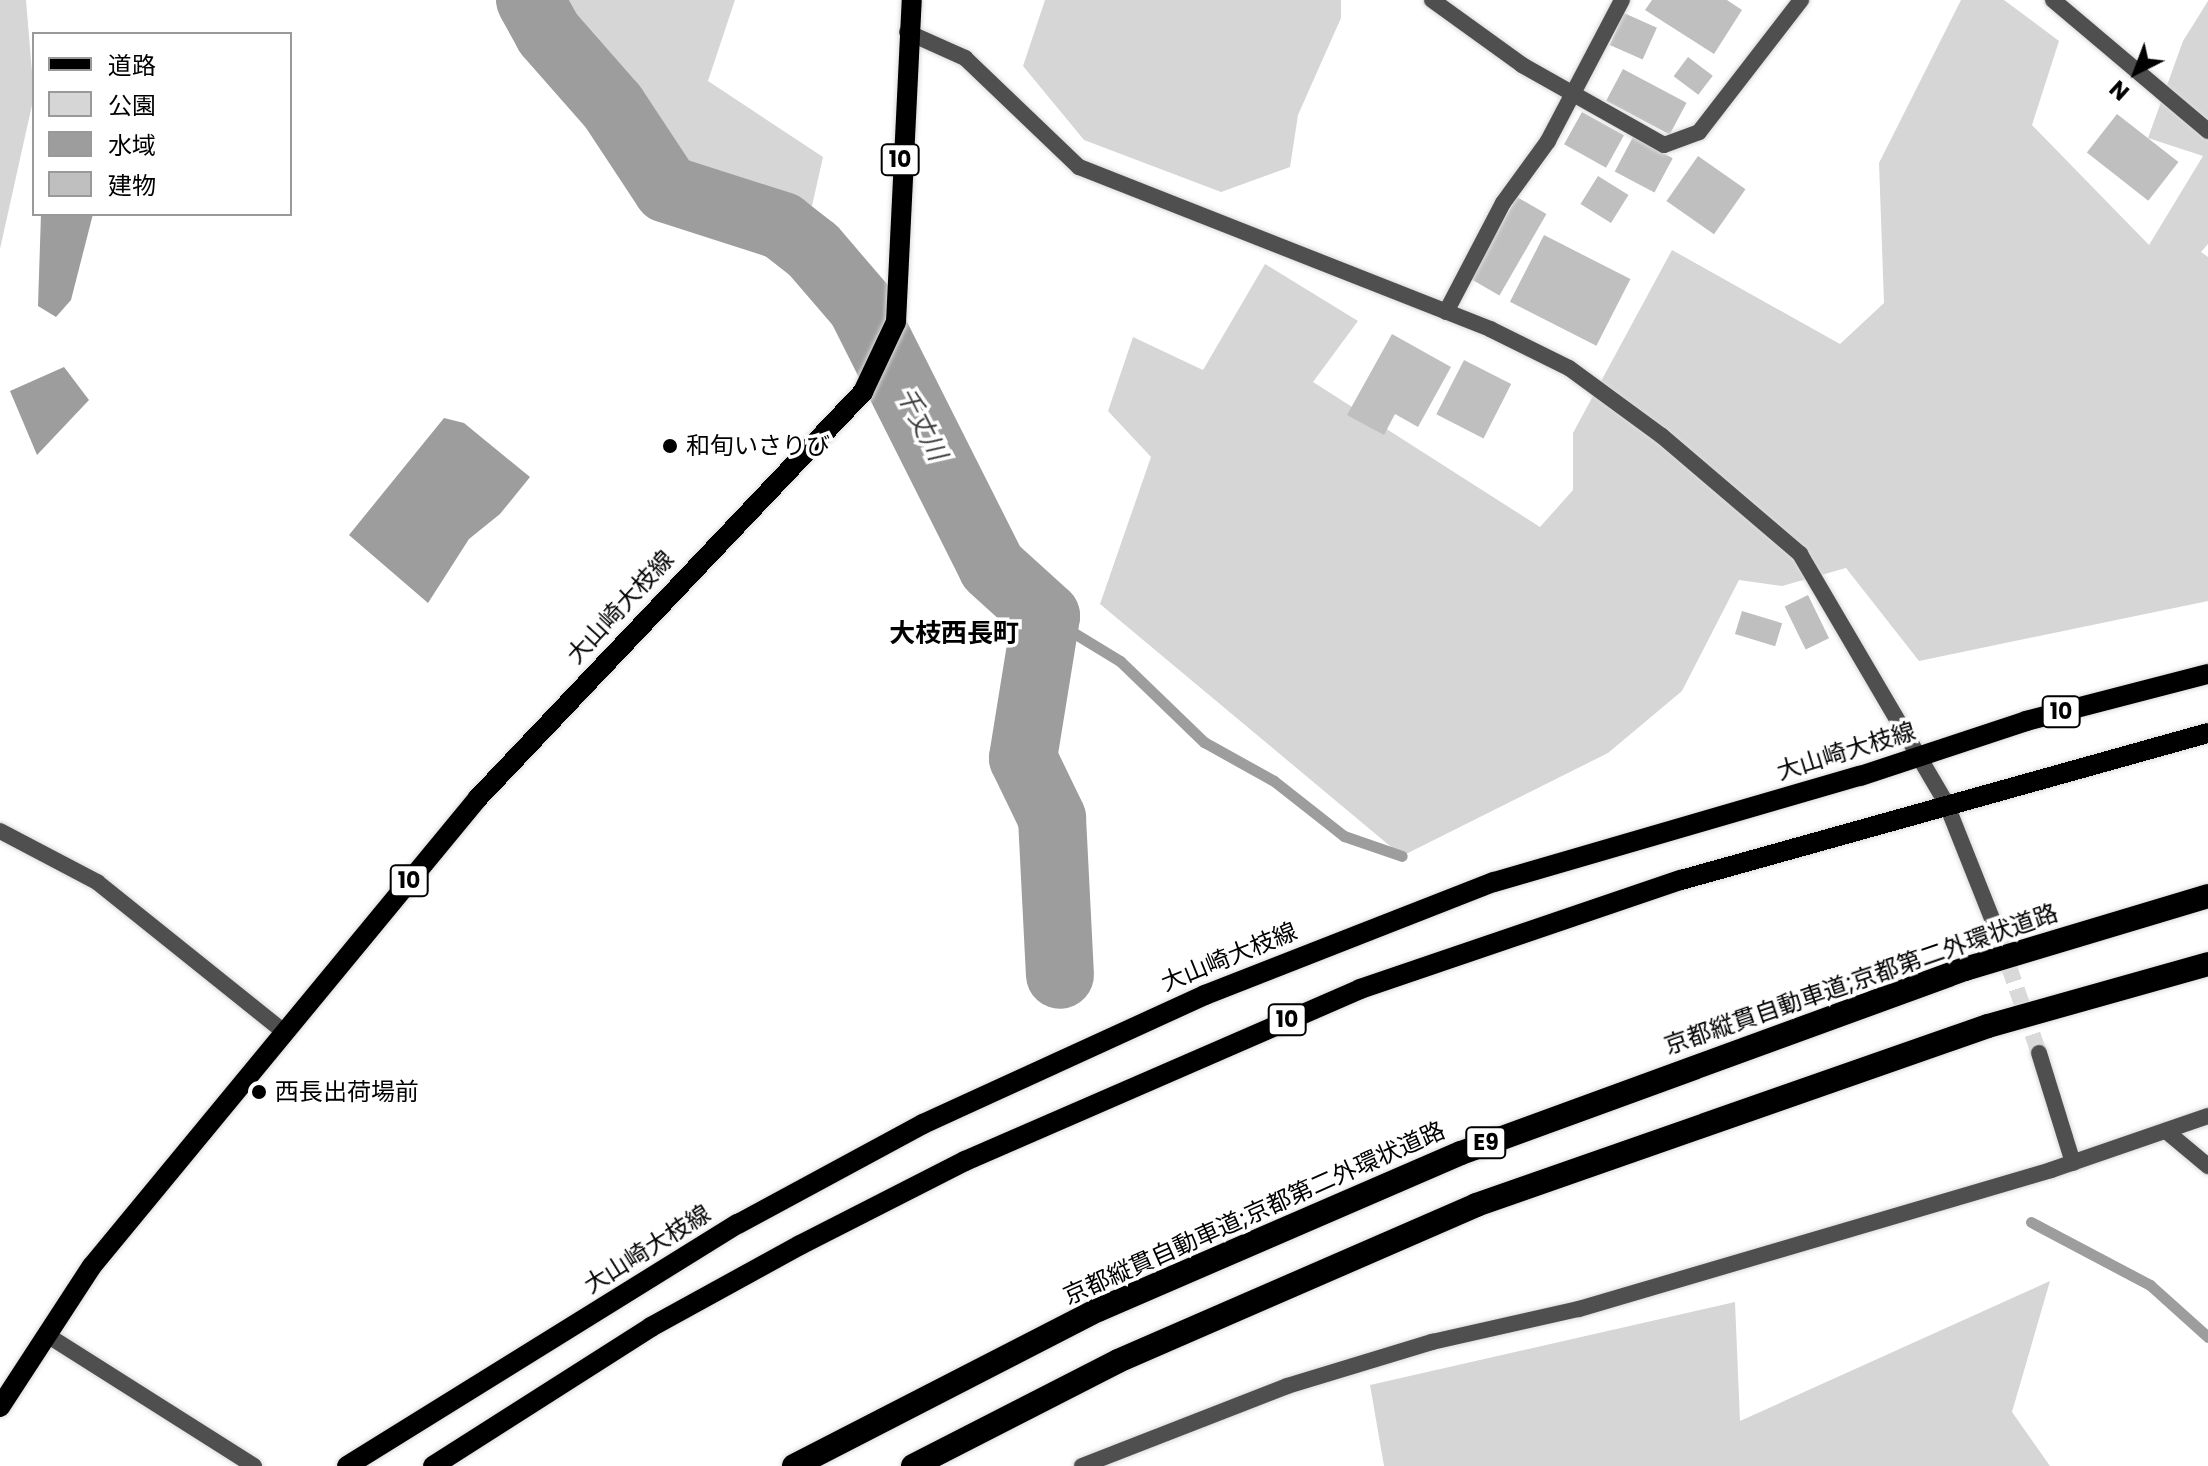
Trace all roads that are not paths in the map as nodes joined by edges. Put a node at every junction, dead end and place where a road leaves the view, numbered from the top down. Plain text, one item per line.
1 (912, 0) edge
2 (1432, 0) edge
3 (1622, 0) edge
4 (1801, 0) edge
5 (2053, 0) edge
6 (907, 32) junction
7 (1573, 93) junction
8 (2208, 131) edge
9 (1446, 312) junction
10 (2208, 674) edge
11 (2208, 733) edge
12 (1917, 757) junction
13 (1946, 803) junction
14 (0, 831) edge
15 (2208, 896) edge
16 (1993, 921) tunnel mouth
17 (2208, 964) edge
18 (282, 1030) junction
19 (2039, 1053) tunnel mouth
20 (2208, 1116) edge
21 (2166, 1131) junction
22 (2073, 1163) junction
23 (2208, 1166) edge
24 (47, 1335) junction
25 (0, 1407) edge
26 (254, 1466) edge
27 (347, 1466) edge
28 (433, 1466) edge
29 (794, 1466) edge
30 (913, 1466) edge
31 (1082, 1466) edge

1 - 6 main road, 大山崎大枝線 / 10
2 - 7 street
3 - 7 street
4 - 7 street
5 - 8 street
6 - 9 street
6 - 18 main road, 大山崎大枝線 / 10
7 - 9 street
9 - 12 street
10 - 12 main road, 大山崎大枝線 / 10
11 - 13 main road, 10
12 - 13 street
12 - 27 main road, 大山崎大枝線 / 10
13 - 16 street
13 - 28 main road, 10
14 - 18 street
15 - 29 highway, 京都縦貫自動車道;京都第二外環状道路 / E9
17 - 30 highway, E9
18 - 24 main road, 大山崎大枝線 / 10
19 - 22 street
20 - 21 street
21 - 22 street
21 - 23 street
22 - 31 street
24 - 25 main road, 大山崎大枝線 / 10
24 - 26 street

